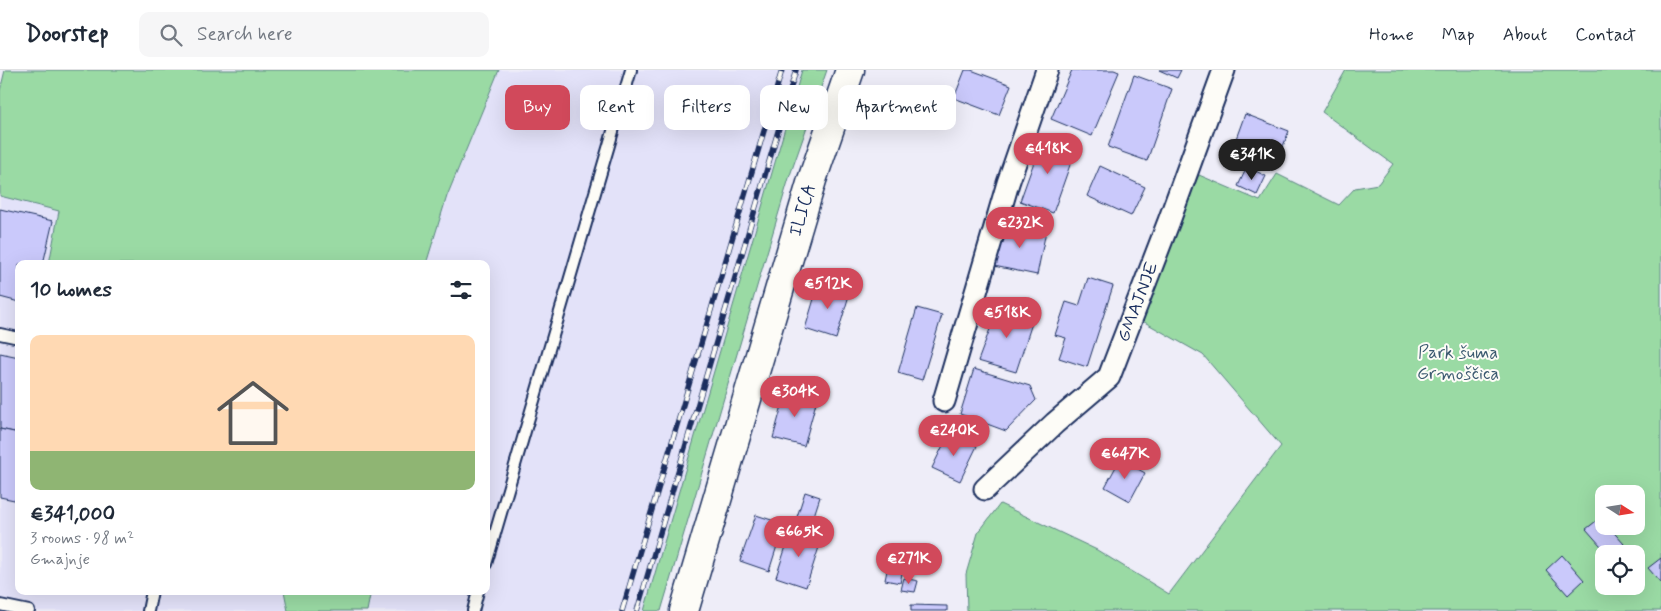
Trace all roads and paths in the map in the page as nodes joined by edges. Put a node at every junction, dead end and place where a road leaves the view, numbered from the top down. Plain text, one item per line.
1 (632, 70) edge
2 (850, 70) edge
3 (1047, 70) edge
4 (1224, 70) edge
5 (0, 334) edge
6 (15, 337) edge
7 (944, 401) dead end
8 (985, 489) dead end
9 (490, 550) edge
10 (151, 595) edge
11 (477, 595) edge
12 (0, 605) edge
13 (29, 611) edge
14 (148, 611) edge
15 (473, 611) edge
16 (684, 611) edge

1 - 9 lane
2 - 16 main road, ILICA
3 - 7 street
4 - 8 street, GMAJNJE
5 - 6 lane
10 - 14 lane
11 - 15 lane
12 - 13 lane

